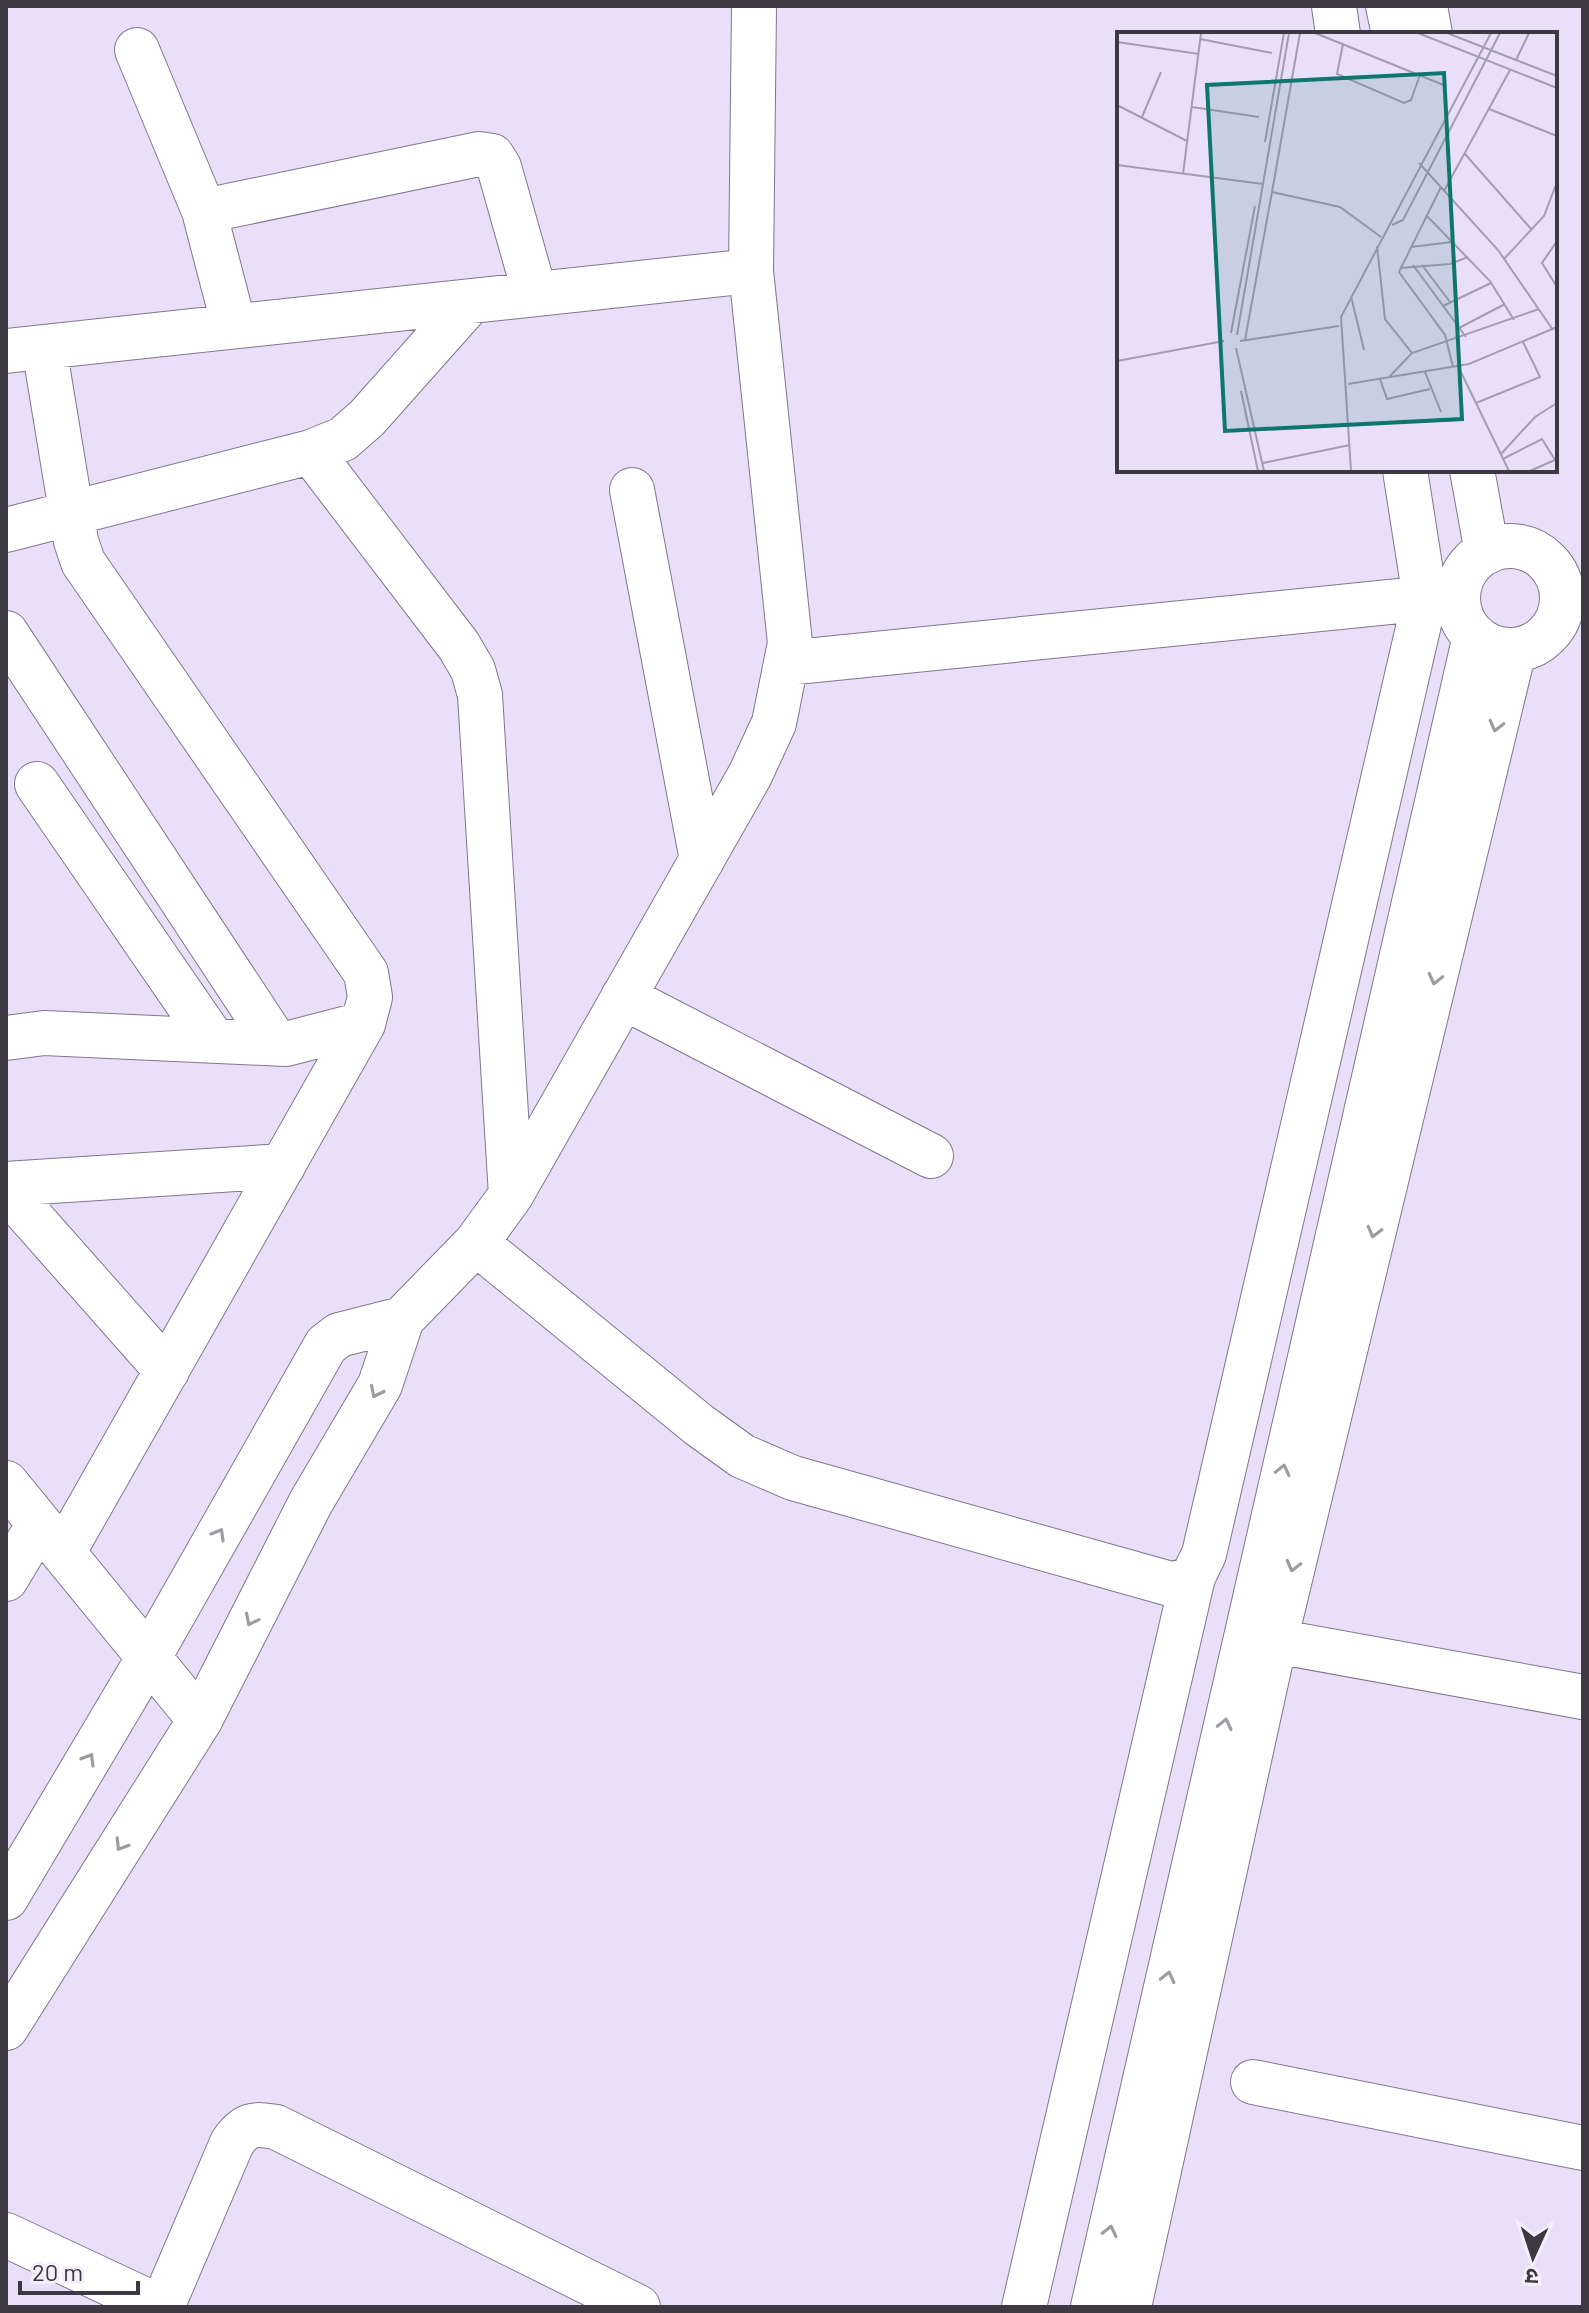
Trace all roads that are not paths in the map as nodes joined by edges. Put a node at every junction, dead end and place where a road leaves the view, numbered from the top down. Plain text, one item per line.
1 (754, 6) edge
2 (1334, 6) edge
3 (1388, 6) edge
4 (1425, 6) edge
5 (1338, 32) edge
6 (1394, 32) edge
7 (1430, 32) edge
8 (137, 50) dead end
9 (204, 211) junction
10 (751, 271) junction
11 (535, 294) junction
12 (471, 301) junction
13 (234, 326) junction
14 (17, 346) edge
15 (311, 452) junction
16 (1406, 472) edge
17 (1473, 472) edge
18 (1501, 472) edge
19 (632, 490) dead end
20 (72, 514) junction
21 (6, 530) edge
22 (1500, 550) junction
23 (1442, 596) junction
24 (1572, 600) edge
25 (6, 633) edge
26 (1495, 643) junction
27 (786, 663) junction
28 (89, 760) junction
29 (22, 791) edge
30 (702, 860) junction
31 (623, 997) junction
32 (363, 1024) junction
33 (6, 1038) edge
34 (213, 1040) junction
35 (276, 1043) junction
36 (931, 1156) dead end
37 (283, 1166) junction
38 (6, 1186) edge
39 (511, 1195) junction
40 (476, 1243) junction
41 (402, 1319) junction
42 (167, 1371) junction
43 (6, 1483) edge
44 (51, 1538) junction
45 (1193, 1577) junction
46 (6, 1579) edge
47 (1260, 1638) junction
48 (149, 1657) junction
49 (1583, 1697) edge
50 (200, 1720) junction
51 (6, 1898) edge
52 (6, 2028) edge
53 (1253, 2082) dead end
54 (1583, 2148) edge
55 (6, 2235) edge
56 (161, 2307) edge
57 (638, 2307) edge
58 (1024, 2307) edge
59 (1093, 2307) edge
60 (1129, 2307) edge

1 - 10 street
2 - 5 street
3 - 6 street
4 - 7 street
8 - 9 street
9 - 11 street
9 - 13 street
10 - 11 street
10 - 27 street
11 - 12 street
12 - 13 street
12 - 15 street
13 - 14 street
14 - 20 street
15 - 20 street
15 - 39 street
16 - 23 street
17 - 22 street
18 - 22 street
19 - 30 street
20 - 21 street
20 - 32 street
22 - 23 street
22 - 24 street
23 - 26 street
23 - 27 street
23 - 45 street
24 - 26 street
25 - 28 street
26 - 47 street
27 - 30 street
28 - 29 street
28 - 35 street
29 - 34 street
30 - 31 street
31 - 36 street
31 - 39 street
32 - 35 street
32 - 37 street
33 - 34 street
34 - 35 street
37 - 38 street
37 - 42 street
38 - 42 street
39 - 40 street
40 - 41 street
40 - 45 street
48 -> 41 street
41 -> 50 street
42 - 44 street
43 - 44 street
44 - 46 street
44 - 48 street
45 - 58 street
47 - 49 street
59 -> 47 street
47 - 60 street
48 - 50 street
51 -> 48 street
50 -> 52 street
53 - 54 street
55 - 56 street
56 - 57 street

